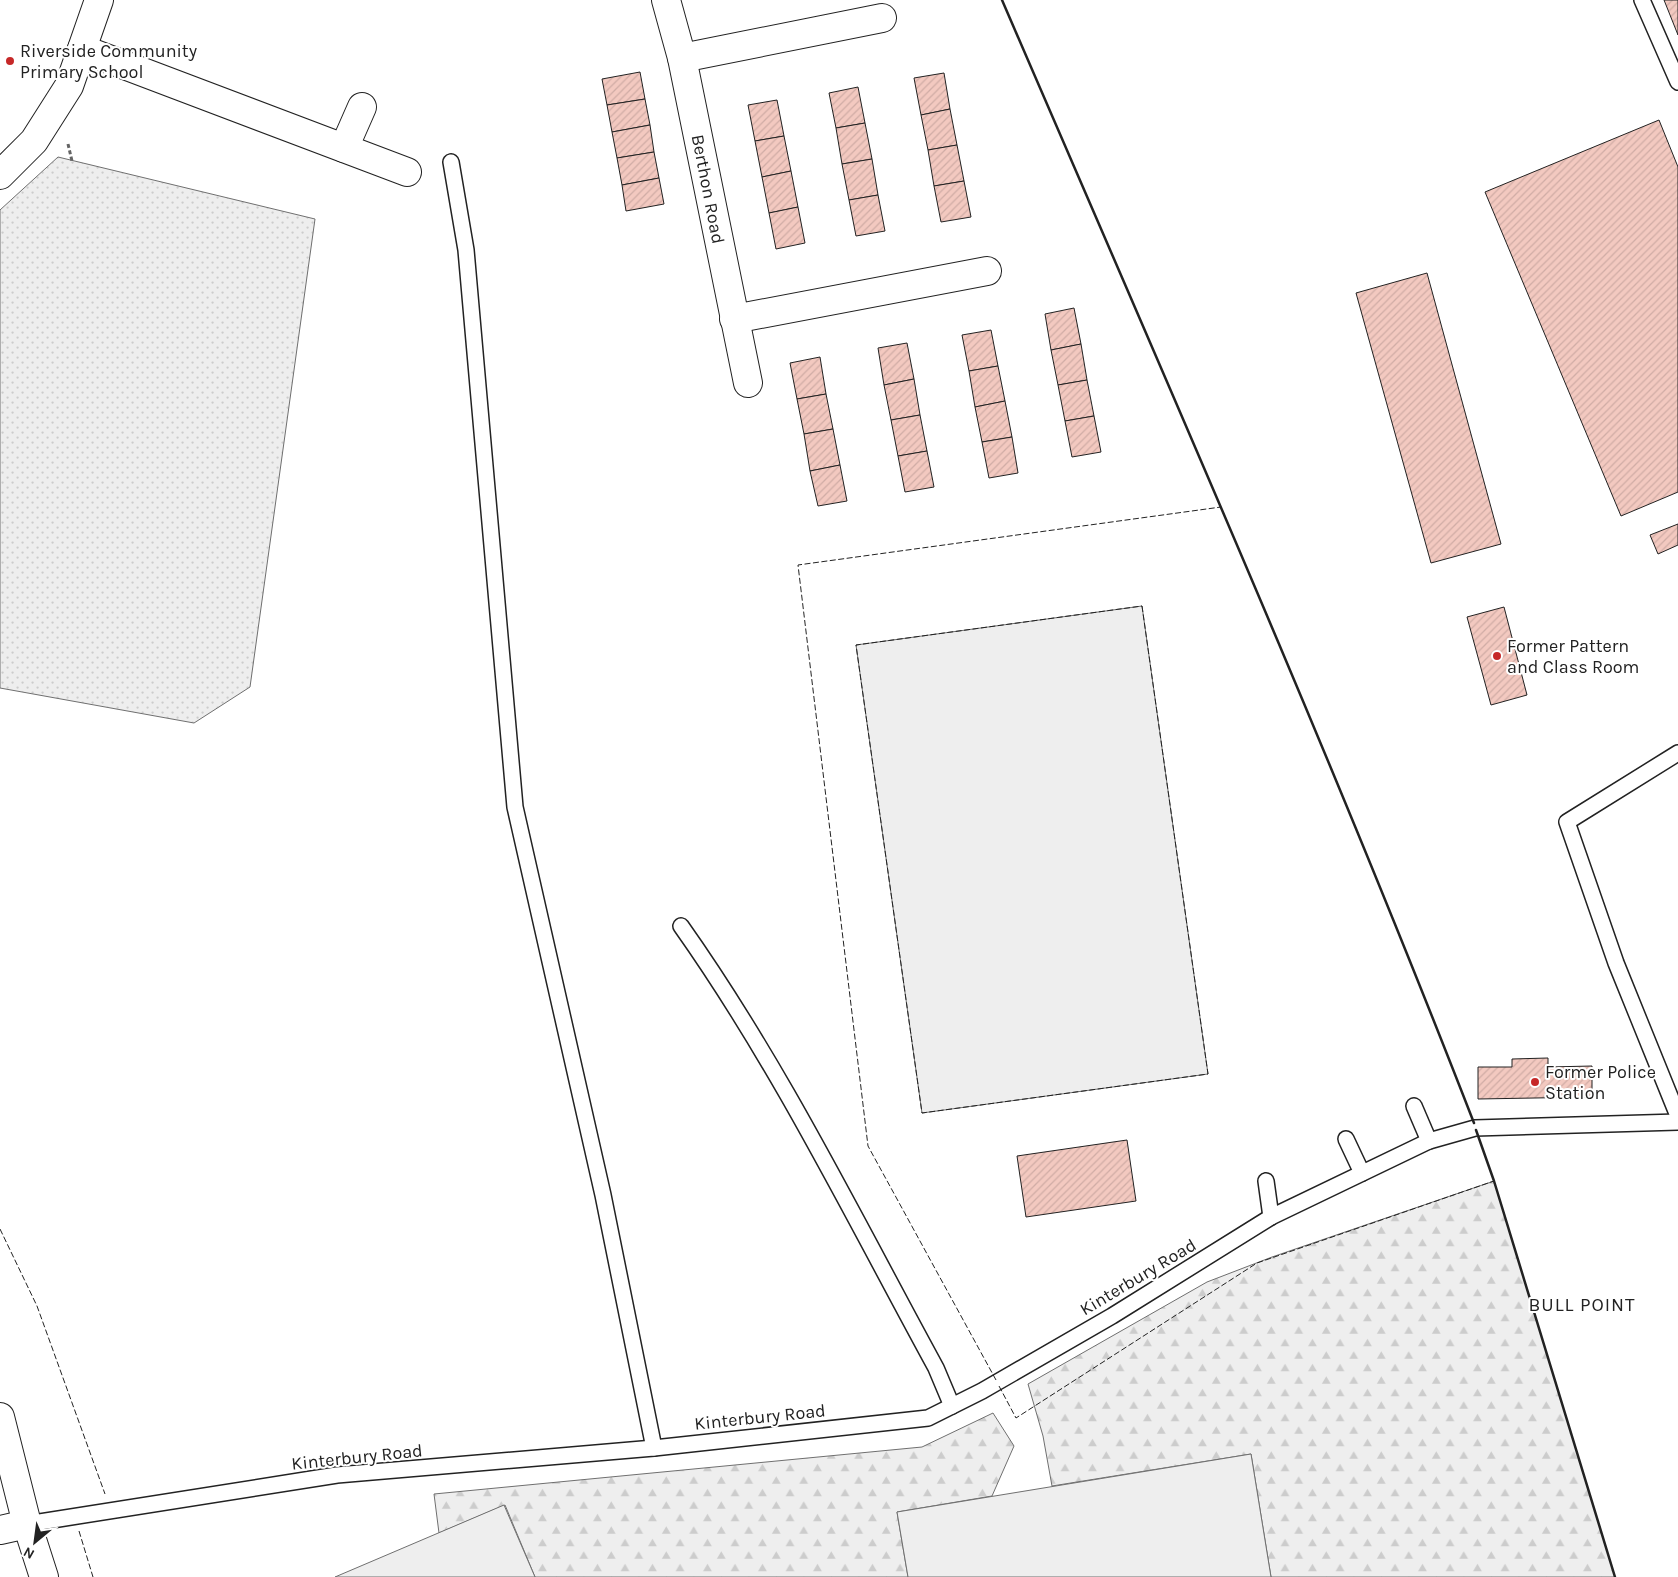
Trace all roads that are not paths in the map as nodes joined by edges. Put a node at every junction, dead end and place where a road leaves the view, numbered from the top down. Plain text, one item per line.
1 (99, 0) edge
2 (666, 0) edge
3 (1642, 0) edge
4 (882, 18) dead end
5 (82, 49) junction
6 (682, 58) junction
7 (1678, 82) edge
8 (362, 107) dead end
9 (344, 148) junction
10 (450, 162) dead end
11 (407, 172) dead end
12 (0, 175) edge
13 (987, 271) dead end
14 (734, 319) junction
15 (748, 383) dead end
16 (1678, 753) edge
17 (681, 926) dead end
18 (1414, 1106) dead end
19 (1678, 1116) edge
20 (1678, 1122) edge
21 (1346, 1139) dead end
22 (1428, 1140) junction
23 (1362, 1173) junction
24 (1266, 1181) dead end
25 (1271, 1217) junction
26 (952, 1406) junction
27 (0, 1417) edge
28 (654, 1448) junction
29 (27, 1524) junction
30 (0, 1530) edge
31 (44, 1577) edge

1 - 5 street
2 - 6 street, Berthon Road
3 - 7 lane
4 - 6 street
5 - 9 street
5 - 12 street
6 - 14 street, Berthon Road
8 - 9 street
9 - 11 street
10 - 28 lane
13 - 14 street
14 - 15 street, Berthon Road
16 - 19 lane
17 - 26 lane
18 - 22 lane
20 - 22 lane, Kinterbury Road
21 - 23 lane
22 - 23 lane, Kinterbury Road
23 - 25 lane, Kinterbury Road
24 - 25 lane
25 - 26 lane, Kinterbury Road
26 - 28 lane, Kinterbury Road
27 - 29 street
28 - 29 lane, Kinterbury Road
29 - 30 street
29 - 31 street

